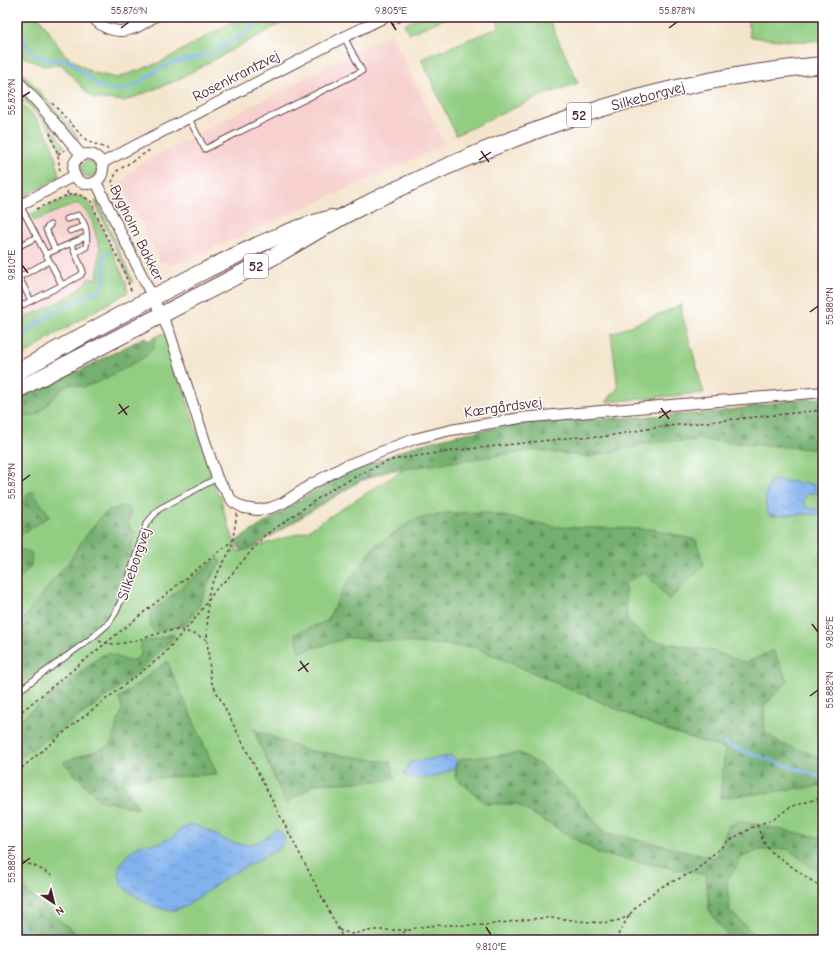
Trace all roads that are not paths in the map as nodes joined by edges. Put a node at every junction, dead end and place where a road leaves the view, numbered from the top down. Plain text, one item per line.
1 (93, 17) edge
2 (154, 17) edge
3 (385, 17) edge
4 (344, 36) junction
5 (823, 64) edge
6 (22, 78) edge
7 (188, 117) junction
8 (82, 156) junction
9 (102, 163) junction
10 (75, 175) junction
11 (96, 182) junction
12 (21, 209) edge
13 (349, 213) junction
14 (67, 219) dead end
15 (50, 226) dead end
16 (85, 226) junction
17 (70, 231) dead end
18 (37, 237) junction
19 (57, 237) dead end
20 (86, 237) junction
21 (51, 241) junction
22 (71, 243) junction
23 (17, 247) edge
24 (55, 250) junction
25 (75, 253) junction
26 (46, 254) junction
27 (49, 261) junction
28 (18, 275) edge
29 (62, 285) junction
30 (152, 297) junction
31 (31, 301) junction
32 (17, 308) edge
33 (161, 315) junction
34 (17, 372) edge
35 (17, 390) edge
36 (823, 392) edge
37 (217, 478) junction
38 (17, 692) edge

1 - 2 street
3 - 4 street, Rosenkrantzvej
4 - 7 street, Rosenkrantzvej
4 - 7 lane
5 - 13 main road, Silkeborgvej / 52
6 - 8 street
7 - 9 street, Rosenkrantzvej
8 - 9 street
8 - 10 street
9 - 11 street
10 - 11 street
10 - 12 street
11 - 30 street, Bygholm Bakker
12 - 18 lane
13 - 30 main road, Silkeborgvej / 52
13 - 33 main road, Silkeborgvej / 52
14 - 16 lane
15 - 21 lane
16 - 17 lane
16 - 20 lane
18 - 23 lane
18 - 26 lane
19 - 21 lane
20 - 22 lane
20 - 25 lane
21 - 24 lane
22 - 24 lane
22 - 25 lane
24 - 26 lane
25 - 29 lane
26 - 27 lane
27 - 28 lane
27 - 29 lane
28 - 31 lane
29 - 31 lane
30 - 33 street
30 - 34 main road, Silkeborgvej / 52
31 - 32 lane
33 - 35 main road, Silkeborgvej / 52
33 - 37 street
36 - 37 street, Kærgårdsvej
37 - 38 lane, Silkeborgvej

